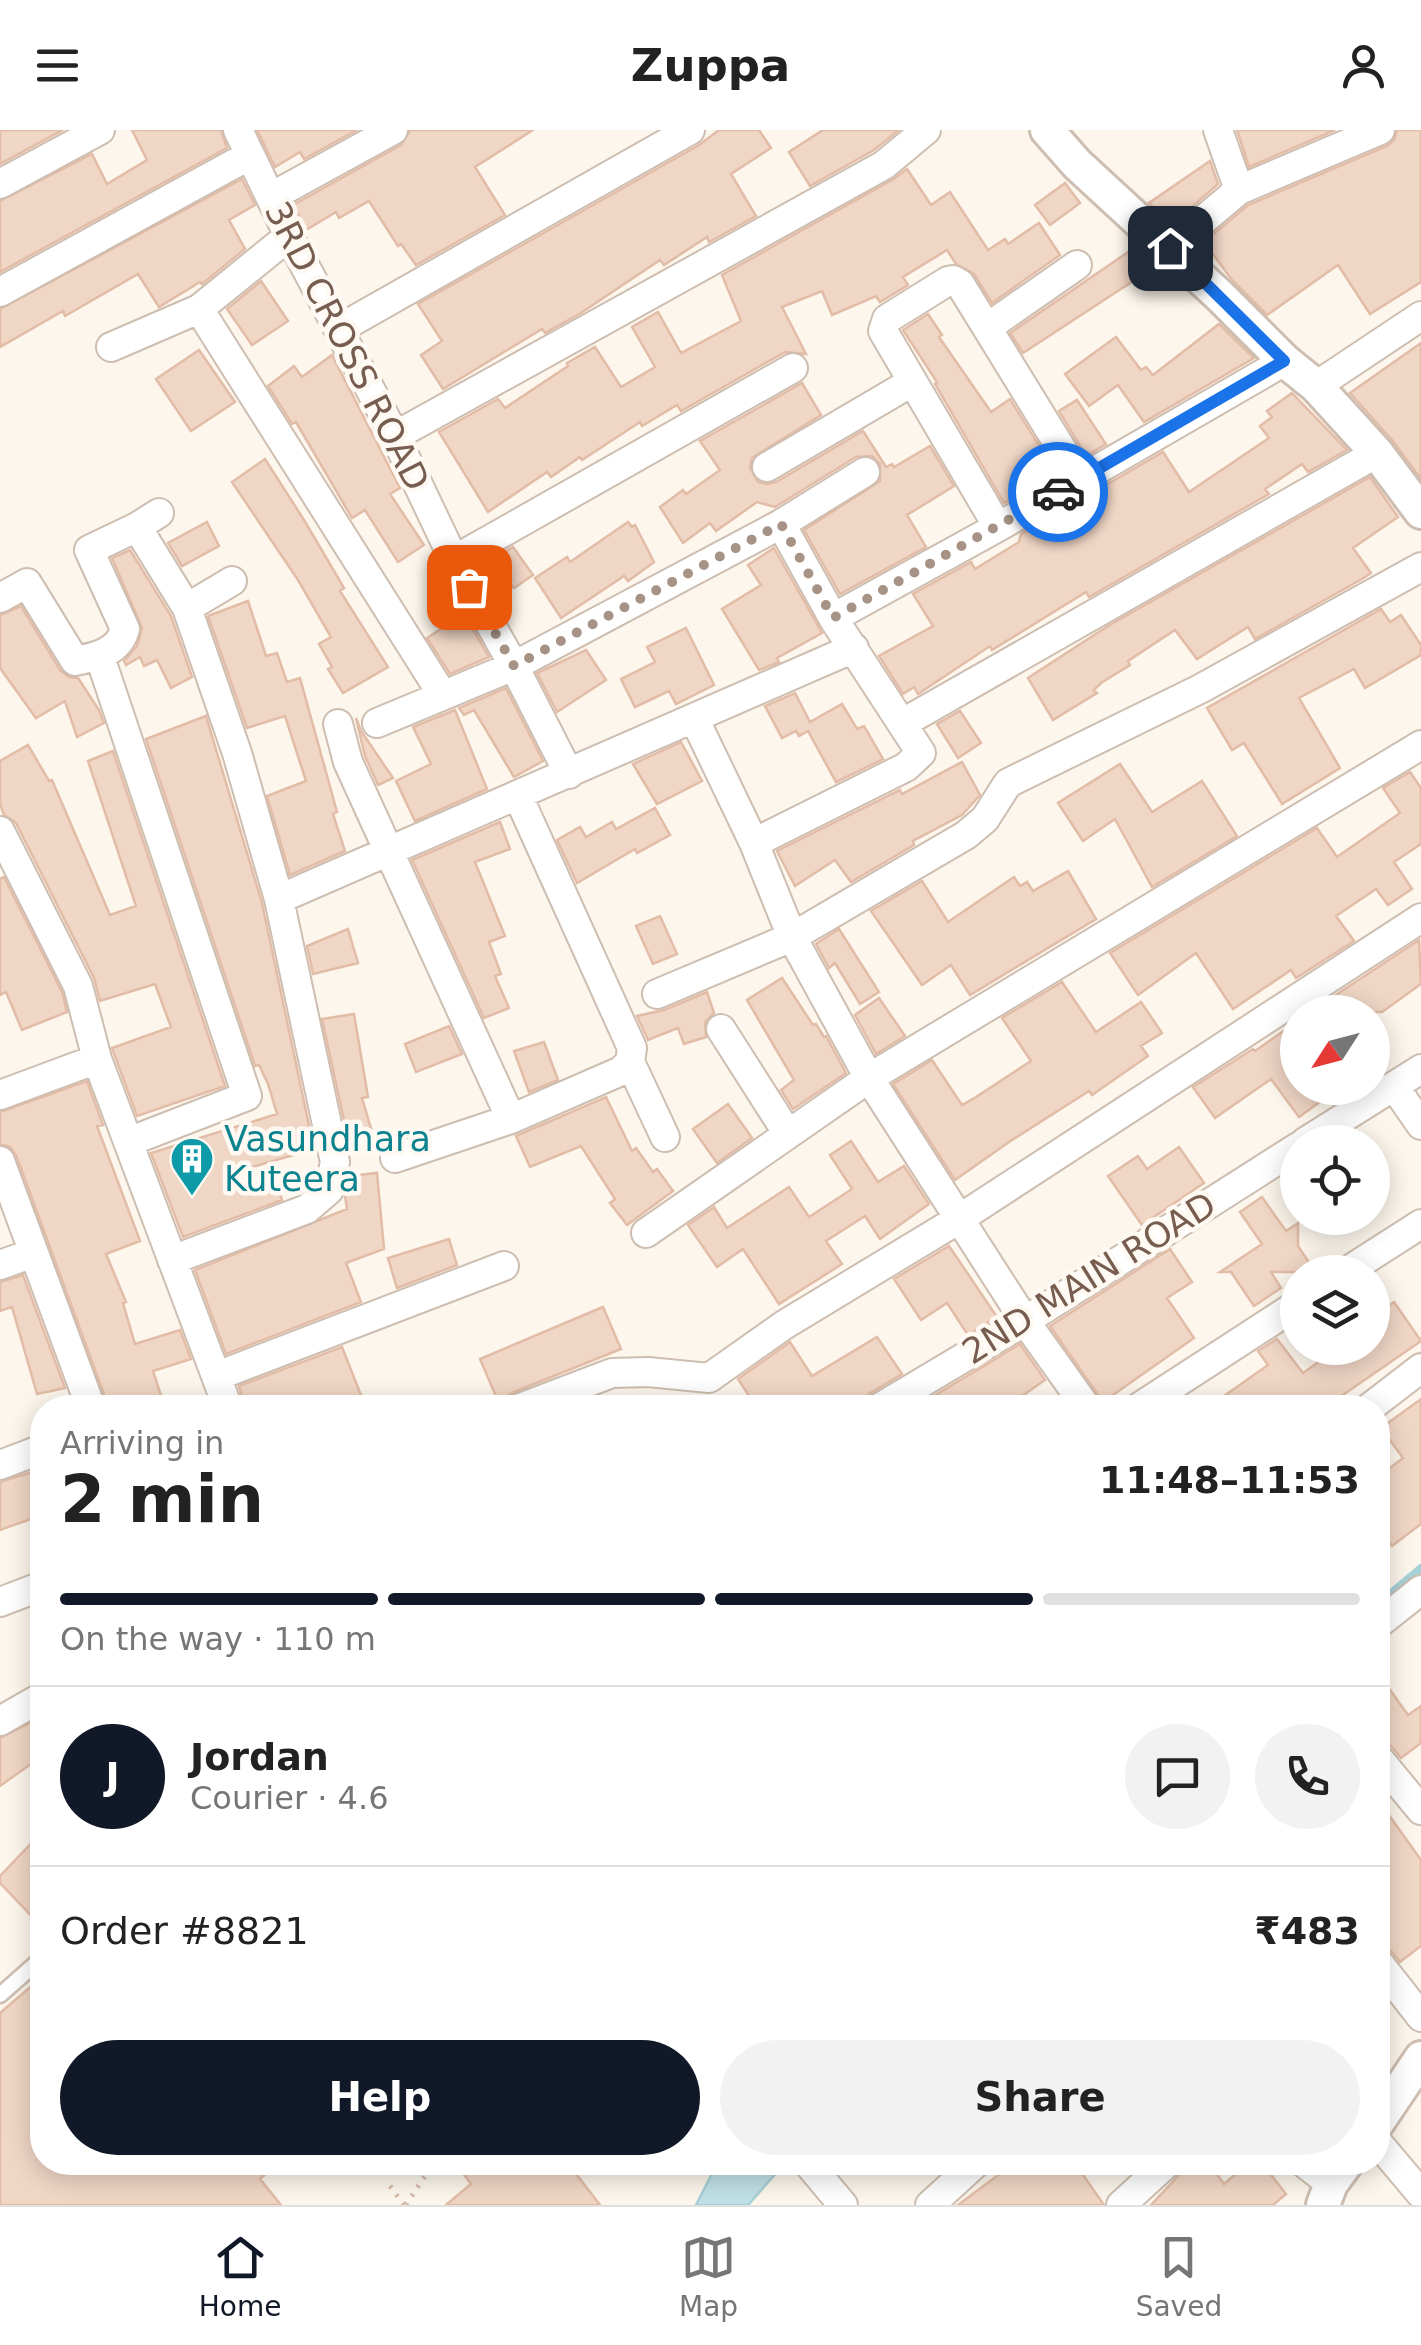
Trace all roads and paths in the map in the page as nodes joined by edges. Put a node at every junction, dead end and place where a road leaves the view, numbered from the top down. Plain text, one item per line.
1 (100, 130) edge
2 (393, 130) edge
3 (690, 130) edge
4 (926, 130) edge
5 (1047, 130) edge
6 (1218, 130) edge
7 (1380, 130) edge
8 (244, 143) edge
9 (0, 184) edge
10 (1239, 190) junction
11 (272, 196) junction
12 (289, 236) junction
13 (1170, 248) junction
14 (1077, 265) dead end
15 (0, 292) edge
16 (199, 309) junction
17 (1421, 316) edge
18 (988, 327) junction
19 (339, 330) junction
20 (112, 348) dead end
21 (1284, 361) junction
22 (793, 368) dead end
23 (912, 382) junction
24 (1316, 386) junction
25 (395, 436) junction
26 (1378, 452) junction
27 (767, 467) dead end
28 (865, 472) dead end
29 (1080, 478) junction
30 (1420, 509) edge
31 (781, 524) junction
32 (998, 527) junction
33 (454, 560) junction
34 (1421, 567) edge
35 (232, 581) dead end
36 (0, 598) edge
37 (187, 608) junction
38 (833, 618) junction
39 (854, 648) junction
40 (100, 657) junction
41 (514, 666) junction
42 (442, 694) junction
43 (695, 720) junction
44 (377, 723) dead end
45 (903, 723) junction
46 (338, 724) dead end
47 (1421, 745) edge
48 (569, 774) junction
49 (518, 796) junction
50 (0, 831) edge
51 (754, 844) junction
52 (390, 851) junction
53 (279, 899) junction
54 (1421, 918) edge
55 (792, 937) junction
56 (657, 994) dead end
57 (722, 1029) dead end
58 (97, 1059) junction
59 (630, 1062) junction
60 (1421, 1069) edge
61 (870, 1078) junction
62 (1394, 1086) junction
63 (0, 1095) edge
64 (511, 1119) junction
65 (1332, 1125) edge
66 (1421, 1125) edge
67 (788, 1134) junction
68 (665, 1137) dead end
69 (128, 1142) junction
70 (395, 1158) dead end
71 (1280, 1158) edge
72 (0, 1160) edge
73 (959, 1219) junction
74 (1421, 1224) edge
75 (646, 1233) dead end
76 (33, 1253) junction
77 (1373, 1255) edge
78 (172, 1260) junction
79 (0, 1265) edge
80 (504, 1266) dead end
81 (1280, 1316) edge
82 (1025, 1321) junction
83 (217, 1376) junction
84 (1418, 1377) edge
85 (86, 1395) edge
86 (224, 1395) edge
87 (554, 1395) edge
88 (901, 1395) edge
89 (1078, 1395) edge
90 (1158, 1395) edge
91 (1390, 1395) edge
92 (30, 1454) edge
93 (0, 1465) edge
94 (30, 1591) edge
95 (1417, 1600) edge
96 (0, 1602) edge
97 (1390, 1617) edge
98 (30, 1704) edge
99 (0, 1720) edge
100 (1390, 1773) edge
101 (1421, 1810) edge
102 (30, 1968) edge
103 (1390, 1977) edge
104 (0, 1994) edge
105 (1421, 2017) edge
106 (1421, 2058) edge
107 (1390, 2104) edge
108 (1390, 2158) edge
109 (424, 2175) edge
110 (818, 2175) edge
111 (962, 2175) edge
112 (1153, 2175) edge
113 (390, 2186) dead end
114 (1421, 2194) edge
115 (405, 2205) edge
116 (843, 2205) edge
117 (930, 2205) edge
118 (1120, 2205) edge

1 - 9 street
2 - 11 street
3 - 19 street
4 - 25 street
5 - 13 street
6 - 10 street
7 - 10 street
8 - 11 street, 3RD CROSS ROAD
8 - 15 street
10 - 13 street
11 - 12 street, 3RD CROSS ROAD
12 - 16 street
12 - 19 street, 3RD CROSS ROAD
13 - 21 street
14 - 18 street
16 - 20 street
16 - 42 street
17 - 24 street
18 - 23 street
18 - 29 street
19 - 25 street, 3RD CROSS ROAD
21 - 24 street
21 - 29 street
22 - 33 street
23 - 27 street
23 - 32 street
24 - 26 street
25 - 33 street, 3RD CROSS ROAD
26 - 30 street
26 - 45 street
28 - 31 street
29 - 32 street
31 - 38 street
31 - 41 street
32 - 38 street
33 - 41 street, 3RD CROSS ROAD
34 - 55 street
35 - 37 street
36 - 40 street
37 - 40 street
37 - 53 street
38 - 39 street
39 - 43 street
39 - 45 street
40 - 69 street
41 - 42 street
41 - 48 street, 3RD CROSS ROAD
42 - 44 street
43 - 48 street
43 - 51 street
45 - 51 street
46 - 52 street
47 - 61 street
48 - 49 street
49 - 52 street
49 - 59 street
50 - 58 street
51 - 55 street
52 - 53 street
52 - 64 street
53 - 78 street
54 - 73 street
55 - 56 street
55 - 61 street
57 - 67 street
58 - 63 street
58 - 69 street
59 - 64 street
59 - 68 street
60 - 62 street
61 - 67 street
61 - 73 street
62 - 65 street
62 - 66 street
64 - 70 street
67 - 75 street
69 - 78 street
71 - 82 street, 2ND MAIN ROAD
72 - 76 street
73 - 82 street
73 - 87 street
74 - 77 street
76 - 79 street
76 - 85 street
78 - 83 street
80 - 83 street
81 - 90 street
82 - 88 street, 2ND MAIN ROAD
82 - 89 street
83 - 86 street
84 - 91 street
92 - 93 street
94 - 96 street
95 - 97 street
98 - 99 street
100 - 101 street
102 - 104 lane
103 - 105 street
106 - 107 street
108 - 114 street
109 - 115 path
110 - 116 street
111 - 117 street
112 - 118 street
113 - 115 path

